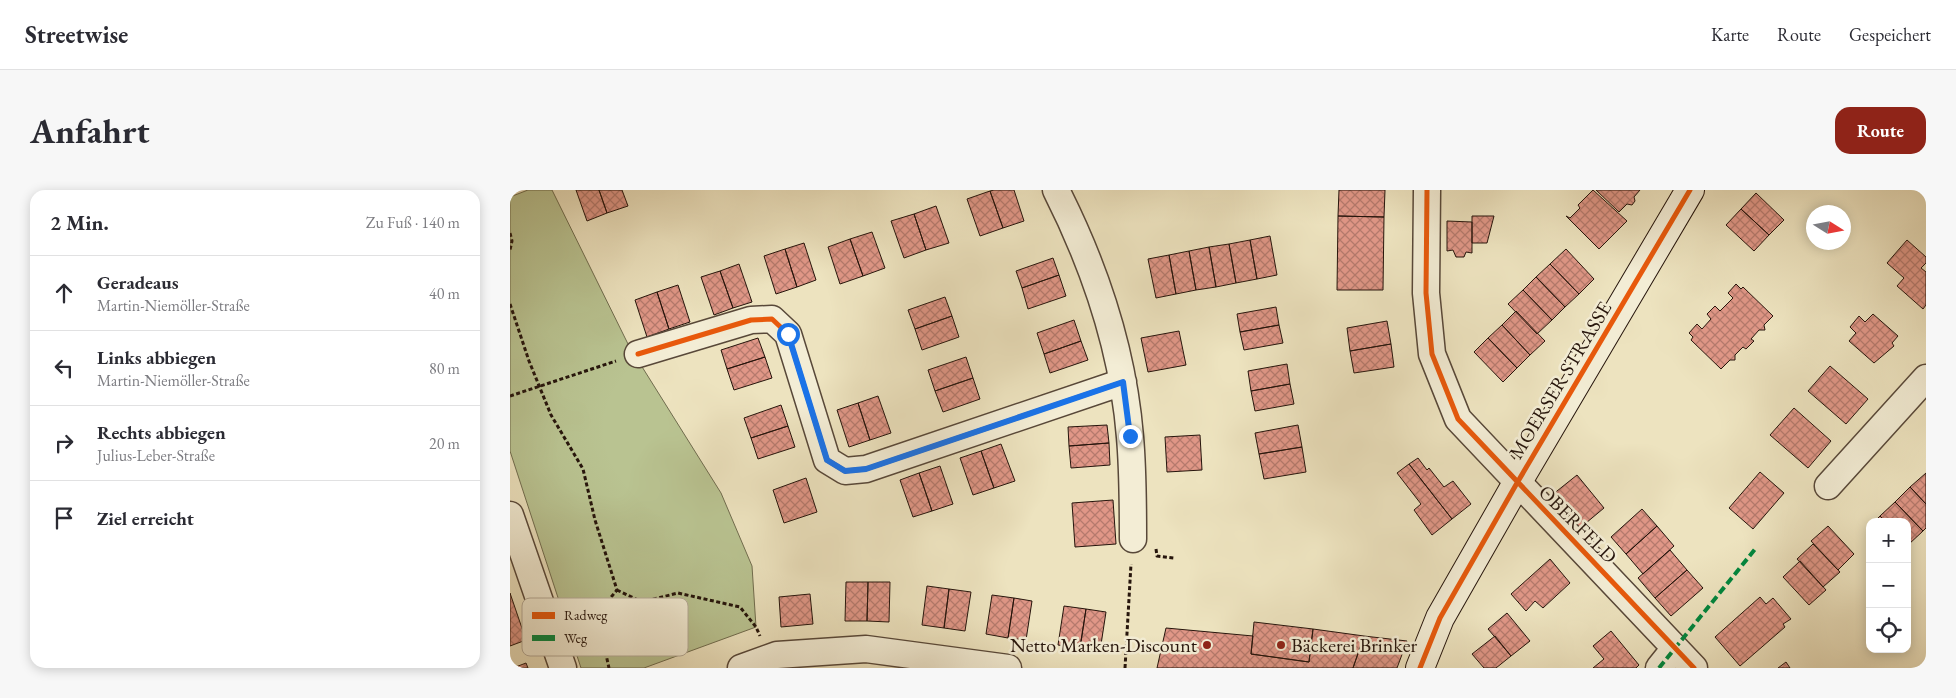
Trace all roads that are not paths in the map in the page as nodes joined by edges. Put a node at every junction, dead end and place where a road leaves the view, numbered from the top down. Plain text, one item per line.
1 (1056, 190) edge
2 (1427, 190) edge
3 (1690, 190) edge
4 (638, 354) road end
5 (1926, 378) edge
6 (1123, 382) junction
7 (1517, 483) junction
8 (1828, 486) dead end
9 (510, 515) edge
10 (1133, 540) road end
11 (539, 598) edge
12 (1674, 648) junction
13 (559, 656) edge
14 (563, 668) edge
15 (742, 668) edge
16 (1008, 668) edge
17 (1420, 668) edge
18 (1659, 668) edge
19 (1694, 668) edge

1 - 6 street
2 - 7 street, OBERFELD
3 - 7 street, MOERSER STRASSE
4 - 6 street
5 - 8 street
6 - 10 street
7 - 12 street, OBERFELD
7 - 17 street, MOERSER STRASSE
9 - 11 street
12 - 18 street
12 - 19 street, OBERFELD
13 - 14 street
15 - 16 street

